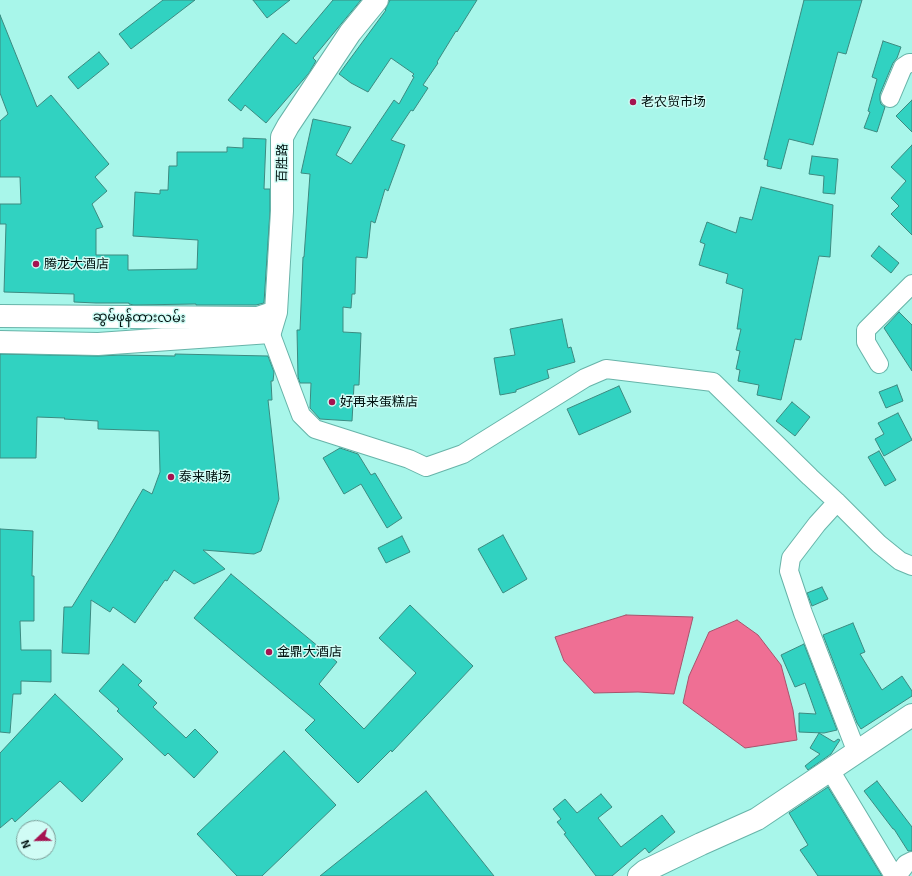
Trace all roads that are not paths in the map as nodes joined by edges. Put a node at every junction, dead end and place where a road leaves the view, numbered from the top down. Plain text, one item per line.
1 (377, 0) edge
2 (912, 63) edge
3 (890, 98) dead end
4 (912, 284) edge
5 (0, 316) edge
6 (268, 321) junction
7 (0, 342) edge
8 (879, 364) dead end
9 (837, 502) junction
10 (912, 566) edge
11 (912, 715) edge
12 (857, 753) junction
13 (830, 770) junction
14 (912, 861) edge
15 (638, 876) edge
16 (896, 876) edge

1 - 6 main road, 百胜路
2 - 3 street
4 - 8 street
5 - 6 main road, ဆွမ်ဖုန်ထားလမ်း
6 - 7 main road, ဆွမ်ဖုန်ထားလမ်း
6 - 9 street
9 - 10 street
9 - 12 street
11 - 12 main road
12 - 13 main road
13 - 15 main road
13 - 16 street
14 - 16 street

